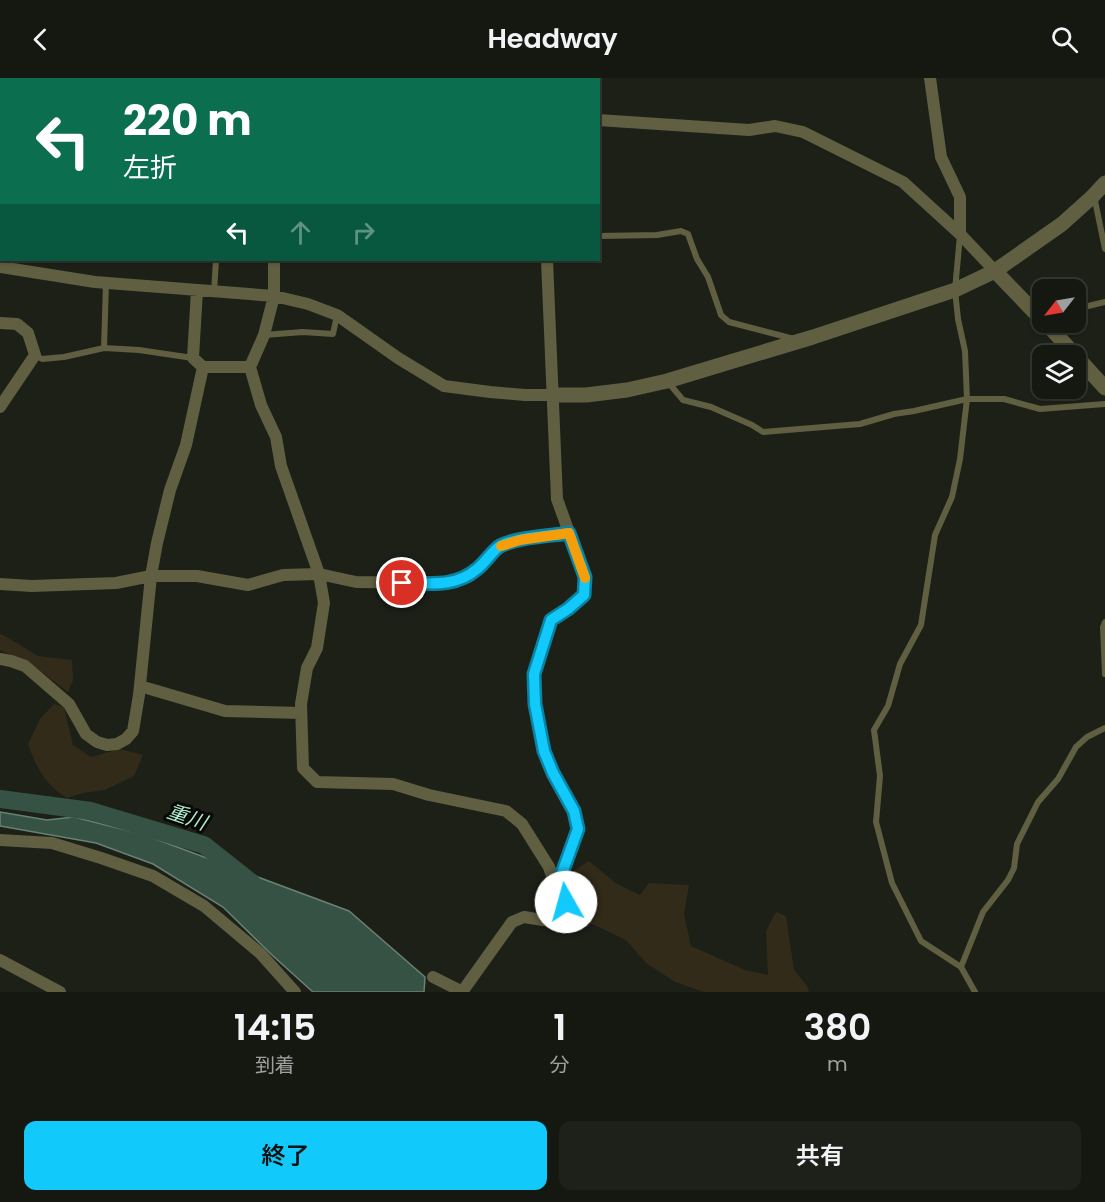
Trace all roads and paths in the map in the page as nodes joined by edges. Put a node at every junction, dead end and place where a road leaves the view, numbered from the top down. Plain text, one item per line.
1 (930, 78) edge
2 (600, 120) edge
3 (1105, 183) edge
4 (1094, 195) junction
5 (960, 234) junction
6 (600, 236) edge
7 (1105, 249) edge
8 (216, 261) edge
9 (273, 261) edge
10 (547, 261) edge
11 (0, 267) edge
12 (995, 271) junction
13 (106, 283) junction
14 (196, 290) junction
15 (955, 290) junction
16 (214, 292) junction
17 (274, 296) junction
18 (1105, 302) edge
19 (1032, 307) edge
20 (1086, 307) edge
21 (337, 315) junction
22 (0, 323) edge
23 (1056, 333) edge
24 (264, 335) junction
25 (800, 341) junction
26 (104, 348) junction
27 (35, 355) junction
28 (193, 358) junction
29 (203, 367) junction
30 (250, 367) junction
31 (667, 381) junction
32 (1105, 388) edge
33 (552, 395) junction
34 (967, 399) junction
35 (1105, 404) edge
36 (0, 407) edge
37 (569, 533) junction
38 (319, 574) junction
39 (151, 576) junction
40 (0, 584) edge
41 (1105, 622) edge
42 (0, 659) edge
43 (1105, 674) edge
44 (140, 686) junction
45 (301, 713) junction
46 (1105, 728) edge
47 (0, 840) edge
48 (564, 909) junction
49 (0, 960) edge
50 (961, 967) junction
51 (433, 977) dead end
52 (60, 992) edge
53 (295, 992) edge
54 (462, 992) edge
55 (975, 992) edge

1 - 5 street
2 - 5 street
3 - 4 street
4 - 7 lane
4 - 12 street
5 - 12 street
5 - 15 lane
6 - 25 lane
8 - 16 lane
9 - 17 street
10 - 33 street
11 - 13 street
12 - 15 street
12 - 19 street
13 - 14 street
13 - 26 lane
14 - 16 street
14 - 28 street
15 - 25 street
15 - 34 lane
16 - 17 street
17 - 21 street
17 - 24 street
18 - 20 lane
21 - 24 lane
21 - 33 street
22 - 27 street
23 - 32 street
24 - 30 street
25 - 31 street
26 - 27 lane
26 - 28 lane
27 - 36 street
28 - 29 street
29 - 30 street
29 - 39 street
30 - 38 street
31 - 33 street
31 - 34 lane
33 - 37 street
34 - 35 lane
34 - 50 lane
37 - 38 street
37 - 48 street
38 - 39 street
38 - 45 street
39 - 40 street
39 - 44 street
41 - 43 lane
42 - 44 street
44 - 45 street
45 - 48 street
46 - 50 lane
47 - 53 street
48 - 54 street
49 - 52 street
50 - 55 lane
51 - 54 street

